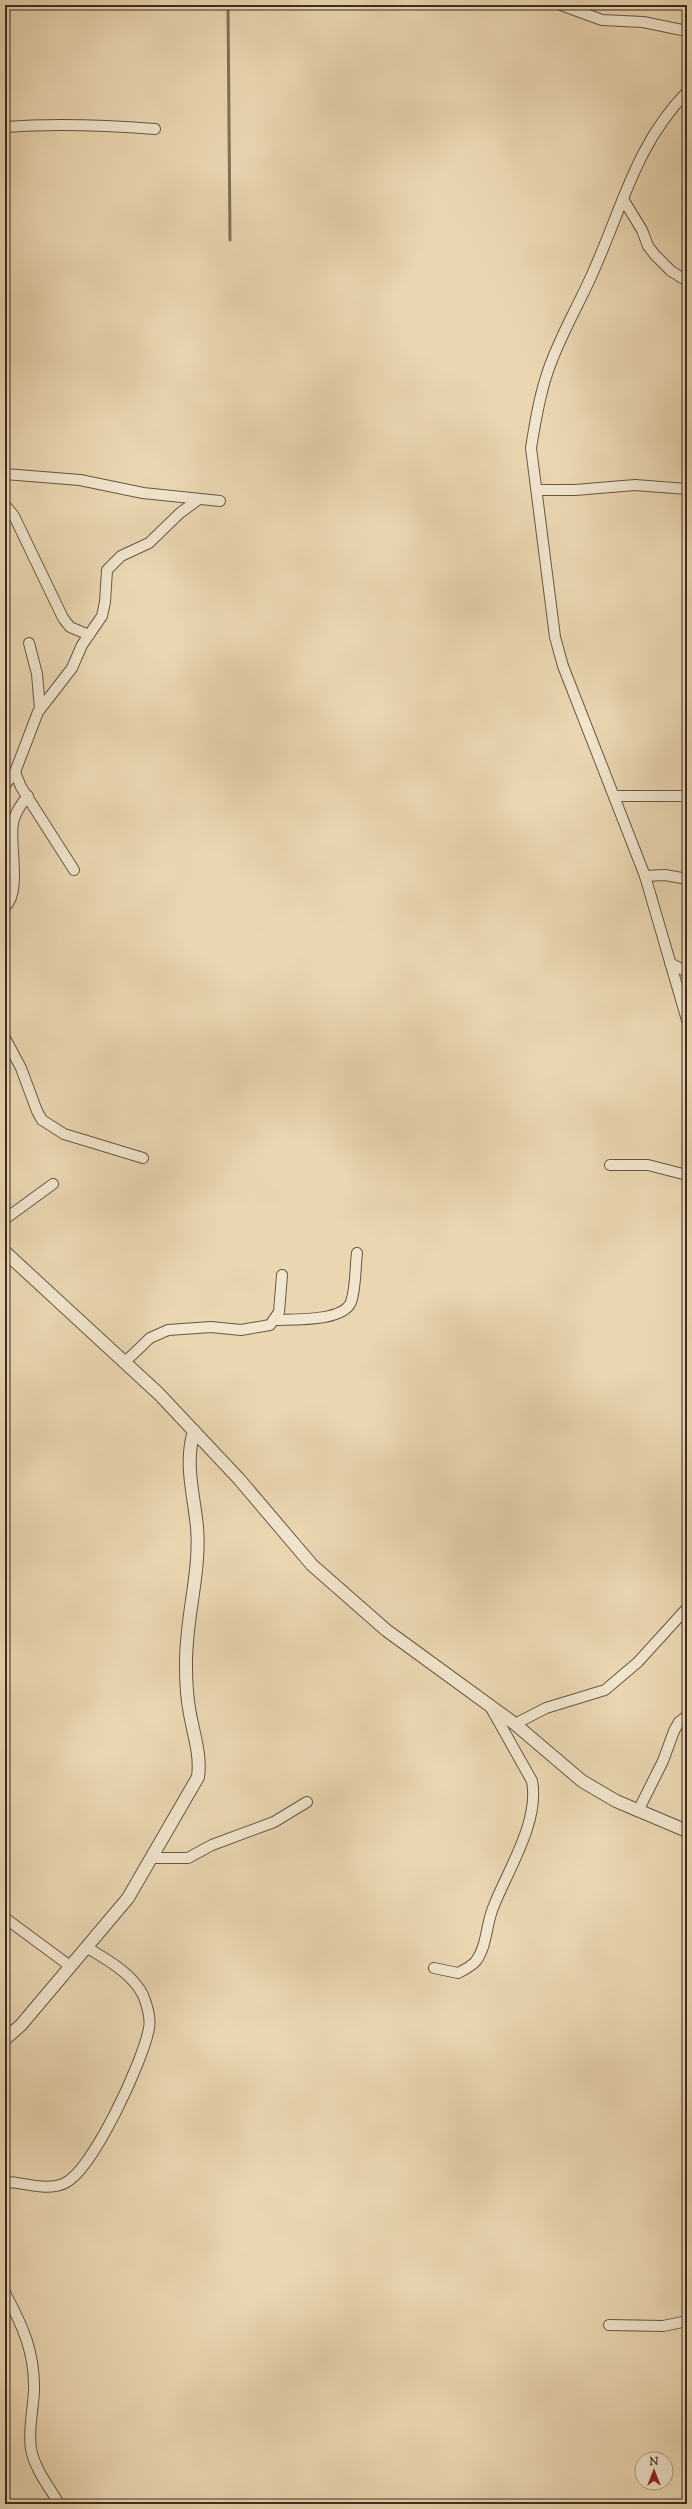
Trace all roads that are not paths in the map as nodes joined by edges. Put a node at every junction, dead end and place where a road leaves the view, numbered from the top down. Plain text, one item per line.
1 (561, 5) edge
2 (687, 31) edge
3 (687, 92) edge
4 (5, 127) edge
5 (155, 129) dead end
6 (623, 199) junction
7 (687, 281) edge
8 (5, 474) edge
9 (687, 489) edge
10 (537, 490) junction
11 (199, 499) junction
12 (220, 501) dead end
13 (5, 505) edge
14 (89, 635) junction
15 (29, 643) dead end
16 (40, 709) junction
17 (15, 772) junction
18 (5, 785) edge
19 (28, 796) junction
20 (614, 796) junction
21 (687, 796) edge
22 (74, 870) dead end
23 (645, 876) junction
24 (687, 879) edge
25 (5, 907) edge
26 (670, 963) junction
27 (687, 972) edge
28 (687, 1020) edge
29 (5, 1038) edge
30 (143, 1158) dead end
31 (610, 1166) dead end
32 (687, 1175) edge
33 (53, 1184) dead end
34 (5, 1218) edge
35 (5, 1252) edge
36 (357, 1253) dead end
37 (282, 1275) dead end
38 (275, 1320) junction
39 (126, 1362) junction
40 (194, 1431) junction
41 (687, 1608) edge
42 (490, 1706) junction
43 (687, 1716) edge
44 (515, 1724) junction
45 (307, 1802) dead end
46 (638, 1811) junction
47 (687, 1831) edge
48 (151, 1858) junction
49 (5, 1918) edge
50 (86, 1947) junction
51 (70, 1966) junction
52 (434, 1968) dead end
53 (5, 2039) edge
54 (5, 2182) edge
55 (5, 2293) edge
56 (687, 2321) edge
57 (609, 2325) dead end
58 (59, 2504) edge

1 - 2 street
3 - 6 street
4 - 5 street
6 - 7 street
6 - 10 street
8 - 11 street
9 - 10 street
10 - 20 street
11 - 12 street
11 - 14 street
13 - 14 street
14 - 16 street
15 - 16 street
16 - 17 street
17 - 18 street
17 - 19 street
19 - 22 street
19 - 25 street
20 - 21 street
20 - 23 street
23 - 24 street
23 - 26 street
26 - 27 street
26 - 28 street
29 - 30 street
31 - 32 street
33 - 34 street
35 - 39 street
36 - 38 street
37 - 38 street
38 - 39 street
39 - 40 street
40 - 42 street
40 - 48 street
41 - 44 street
42 - 44 street
42 - 52 street
43 - 46 street
44 - 46 street
45 - 48 street
46 - 47 street
48 - 50 street
49 - 51 street
50 - 51 street
50 - 54 street
51 - 53 street
55 - 58 street
56 - 57 street

